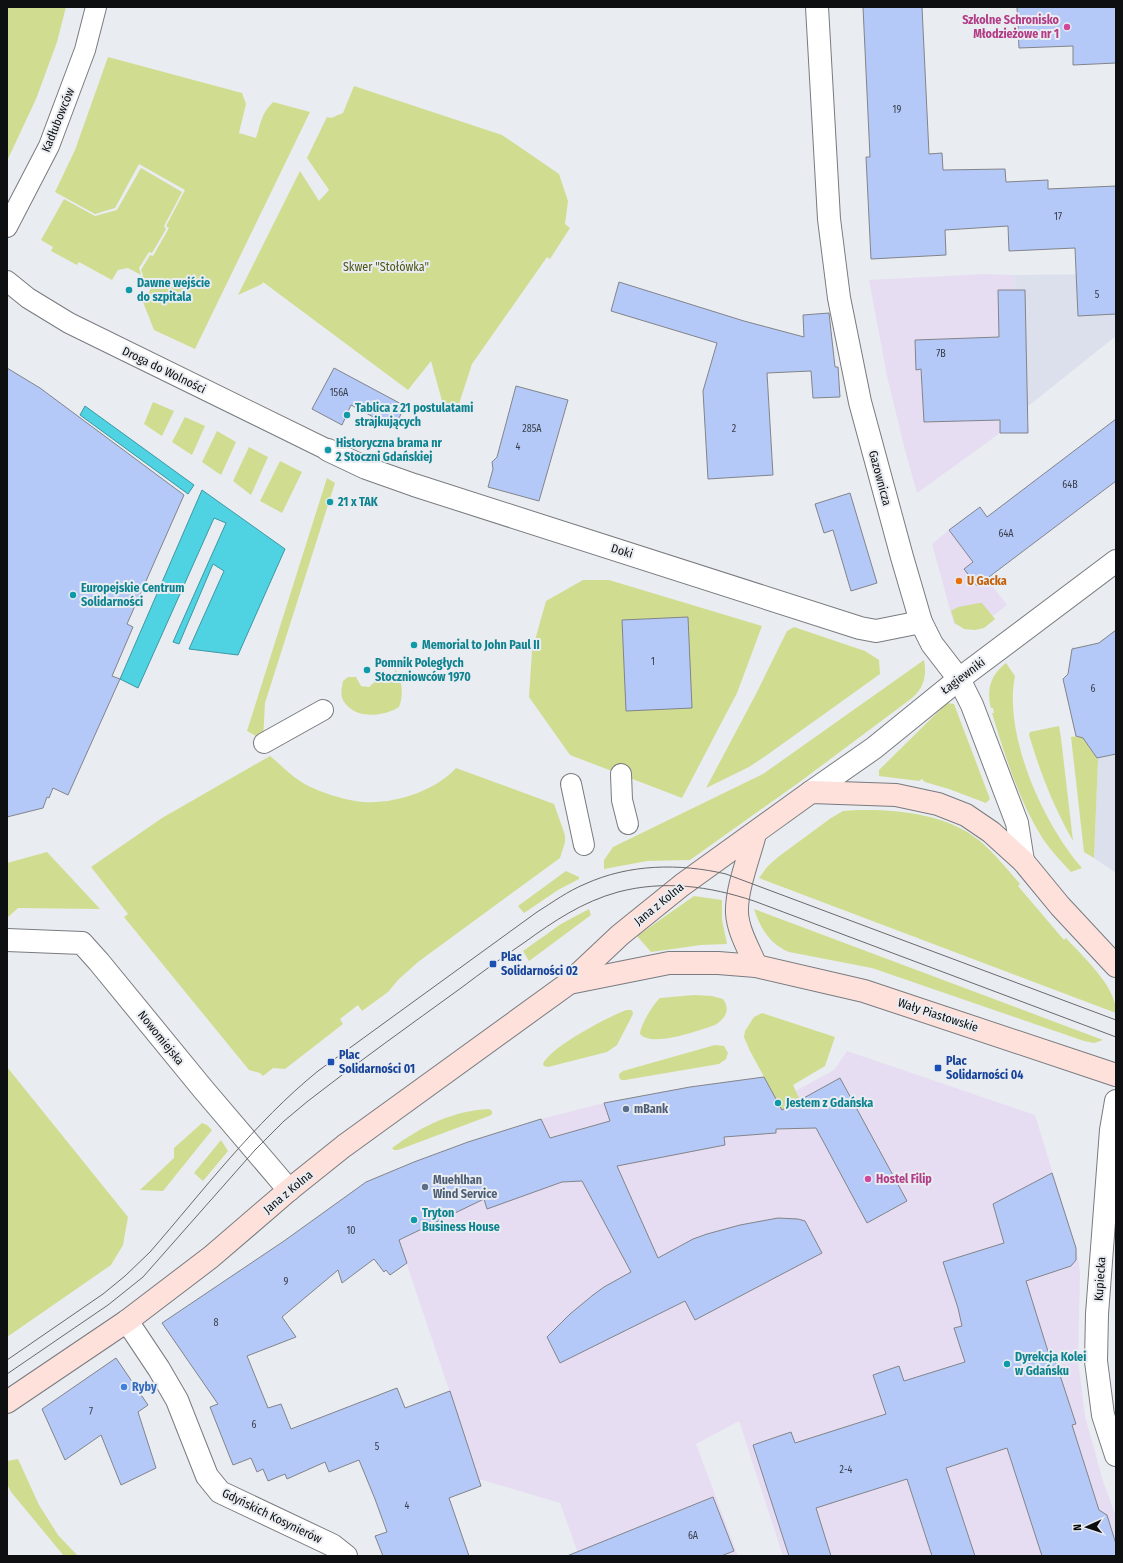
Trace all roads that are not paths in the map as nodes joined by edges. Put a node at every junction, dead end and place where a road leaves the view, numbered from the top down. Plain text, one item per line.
1 (96, 7) edge
2 (817, 7) edge
3 (7, 227) edge
4 (7, 280) edge
5 (328, 450) joint
6 (1116, 561) edge
7 (921, 622) junction
8 (958, 679) junction
9 (323, 710) dead end
10 (264, 743) dead end
11 (621, 774) dead end
12 (571, 784) dead end
13 (811, 792) junction
14 (628, 824) dead end
15 (755, 834) junction
16 (584, 845) dead end
17 (1023, 861) junction
18 (7, 940) edge
19 (756, 966) junction
20 (1116, 966) edge
21 (570, 983) junction
22 (1116, 1075) edge
23 (1116, 1101) edge
24 (289, 1190) junction
25 (127, 1321) junction
26 (7, 1402) edge
27 (1116, 1455) edge
28 (346, 1556) edge

1 - 3 street, Kadłubowców
2 - 7 street, Gazownicza
4 - 5 street, Droga do Wolności
5 - 7 street, Doki
6 - 8 street, Łagiewniki
7 - 8 street, Gazownicza
8 - 13 street, Łagiewniki
8 - 17 street
9 - 10 street
11 - 14 street
12 - 16 street
13 - 15 main road
13 - 17 main road
15 - 19 main road
15 - 21 main road, Jana z Kolna
17 - 20 main road
18 - 24 street, Nowomiejska
19 - 21 main road, Jana z Kolna
19 - 22 main road, Wały Piastowskie
21 - 24 main road, Jana z Kolna
23 - 27 street, Kupiecka
24 - 25 main road, Jana z Kolna
25 - 26 main road, Jana z Kolna
25 - 28 street, Gdyńskich Kosynierów

